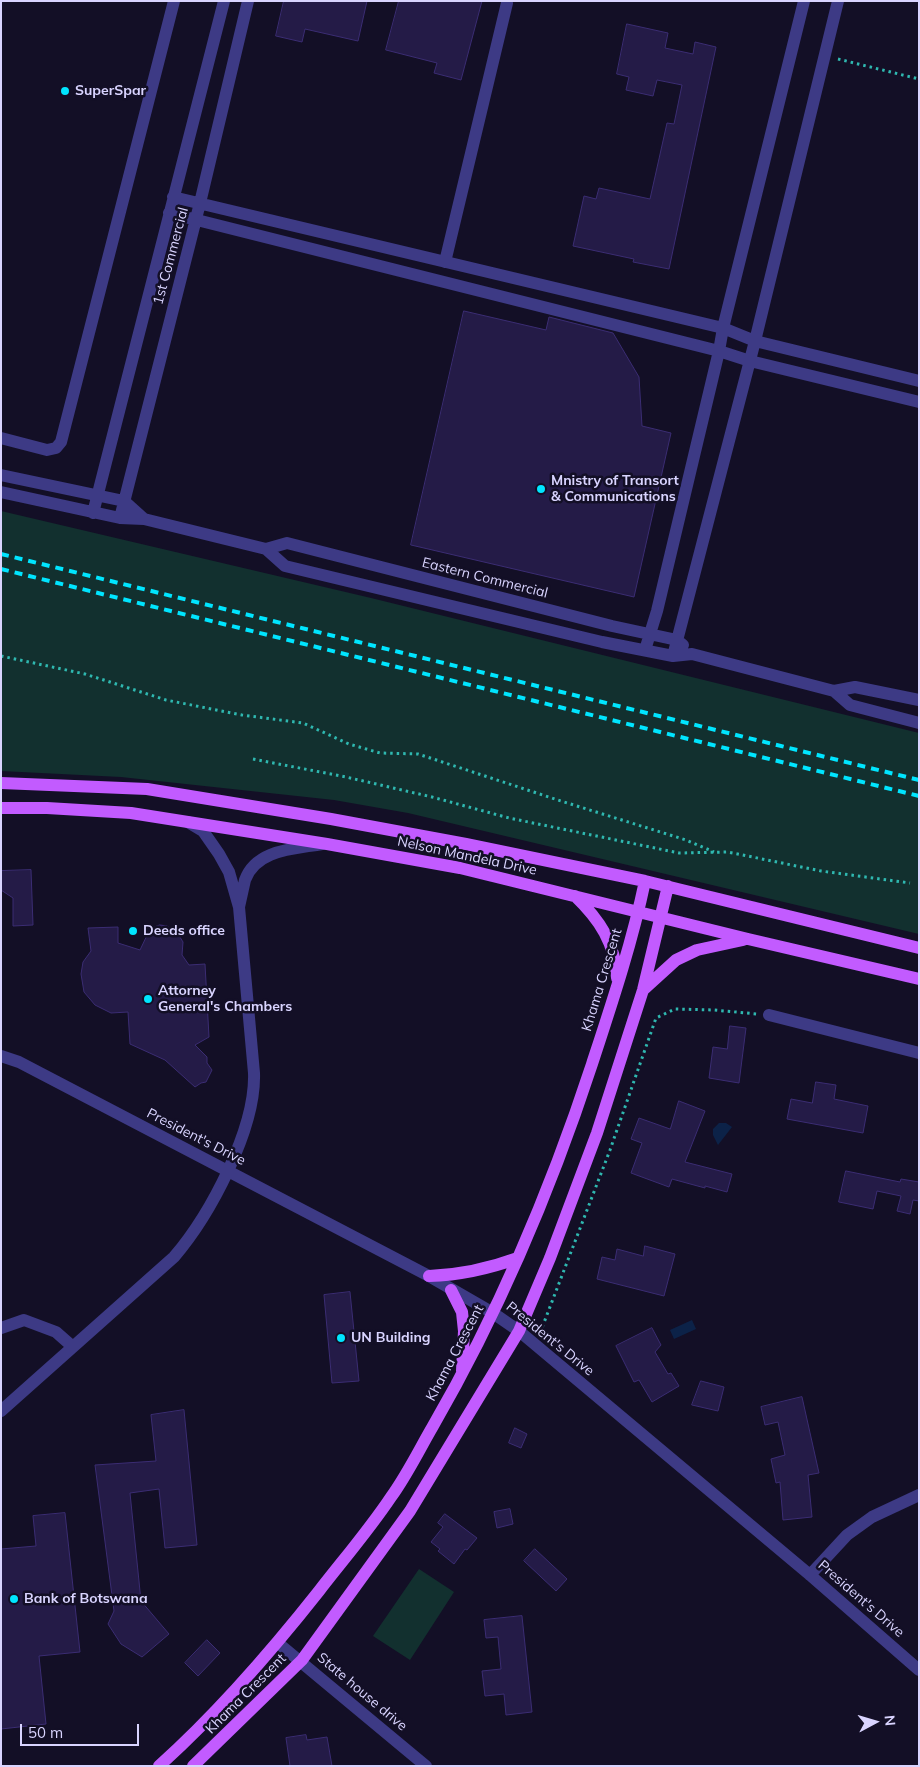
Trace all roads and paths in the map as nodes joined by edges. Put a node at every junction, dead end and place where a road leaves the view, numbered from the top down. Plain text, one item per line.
1 (174, 1) edge
2 (224, 1) edge
3 (248, 1) edge
4 (804, 1) edge
5 (838, 1) edge
6 (507, 3) dead end
7 (825, 55) junction
8 (919, 79) edge
9 (173, 197) junction
10 (200, 204) junction
11 (169, 213) junction
12 (196, 220) junction
13 (445, 262) junction
14 (723, 328) junction
15 (755, 341) junction
16 (719, 351) junction
17 (750, 361) junction
18 (919, 381) edge
19 (919, 402) edge
20 (1, 438) edge
21 (1, 476) edge
22 (1, 492) edge
23 (97, 496) junction
24 (124, 501) junction
25 (93, 513) junction
26 (120, 518) junction
27 (144, 519) junction
28 (266, 549) junction
29 (650, 634) junction
30 (677, 640) junction
31 (645, 650) junction
32 (692, 654) junction
33 (1, 656) edge
34 (673, 656) junction
35 (834, 691) junction
36 (919, 700) edge
37 (919, 723) edge
38 (253, 759) dead end
39 (1, 783) edge
40 (1, 808) edge
41 (186, 821) junction
42 (327, 844) junction
43 (714, 852) junction
44 (645, 881) junction
45 (910, 883) dead end
46 (668, 886) junction
47 (575, 896) junction
48 (239, 907) junction
49 (638, 912) junction
50 (662, 917) junction
51 (748, 939) junction
52 (919, 948) edge
53 (919, 979) edge
54 (618, 986) junction
55 (643, 990) junction
56 (769, 1015) joint
57 (919, 1053) edge
58 (1, 1056) edge
59 (229, 1171) junction
60 (518, 1258) junction
61 (428, 1276) junction
62 (451, 1290) junction
63 (493, 1313) junction
64 (1, 1328) edge
65 (519, 1331) junction
66 (536, 1345) junction
67 (73, 1347) junction
68 (462, 1376) junction
69 (1, 1411) edge
70 (919, 1496) edge
71 (810, 1575) junction
72 (278, 1643) junction
73 (302, 1660) junction
74 (919, 1670) edge
75 (159, 1766) edge
76 (193, 1766) edge
77 (426, 1766) edge

1 - 20 street
2 - 9 street, 1st Commercial
3 - 10 street, 1st Commercial
4 - 14 street
5 - 7 street
6 - 13 street
7 - 8 path
7 - 15 street
9 - 10 street
9 - 11 street, 1st Commercial
10 - 12 street, 1st Commercial
10 - 13 street
11 - 12 street
11 - 23 street, 1st Commercial
12 - 16 street
12 - 24 street, 1st Commercial
13 - 14 street
14 - 15 street
14 - 16 street
15 - 17 street
15 - 18 street
16 - 17 street
16 - 29 street
17 - 19 street
17 - 30 street
21 - 23 street
22 - 25 street, Eastern Commercial
23 - 24 street
23 - 25 street, 1st Commercial
24 - 26 street, 1st Commercial
24 - 27 street
25 - 26 street, Eastern Commercial
26 - 27 street, Eastern Commercial
27 - 28 street, Eastern Commercial
28 - 29 street, Eastern Commercial
28 - 31 street, Eastern Commercial
29 - 30 street, Eastern Commercial
29 - 31 street
30 - 32 street, Eastern Commercial
30 - 34 street
31 - 34 street, Eastern Commercial
32 - 34 street, Eastern Commercial
32 - 35 street, Eastern Commercial
33 - 43 path
35 - 36 street, Eastern Commercial
35 - 37 street, Eastern Commercial
38 - 43 path
39 - 44 main road, Nelson Mandela Drive
40 - 41 main road, Nelson Mandela Drive
41 - 42 main road, Nelson Mandela Drive
41 - 48 street
42 - 47 main road, Nelson Mandela Drive
42 - 48 street
43 - 45 path
44 - 46 main road, Nelson Mandela Drive
44 - 49 main road, Khama Crescent
46 - 50 main road, Khama Crescent
46 - 52 main road, Nelson Mandela Drive
47 - 49 main road, Nelson Mandela Drive
47 - 54 main road
48 - 59 street
49 - 50 main road, Nelson Mandela Drive
49 - 54 main road, Khama Crescent
50 - 51 main road, Nelson Mandela Drive
50 - 55 main road, Khama Crescent
51 - 53 main road, Nelson Mandela Drive
51 - 55 main road
54 - 60 main road, Khama Crescent
55 - 65 main road, Khama Crescent
56 - 57 street
56 - 66 path
58 - 59 street, President's Drive
59 - 61 street, President's Drive
59 - 67 street
60 - 61 main road
60 - 63 main road, Khama Crescent
61 - 62 street, President's Drive
62 - 63 street, President's Drive
62 - 68 main road
63 - 65 street, President's Drive
63 - 68 main road, Khama Crescent
64 - 67 street
65 - 66 street, President's Drive
65 - 73 main road, Khama Crescent
66 - 71 street, President's Drive
67 - 69 street
68 - 72 main road, Khama Crescent
70 - 71 street
71 - 74 street, President's Drive
72 - 73 street, State house drive
72 - 75 main road, Khama Crescent
73 - 76 main road, Khama Crescent
73 - 77 street, State house drive

